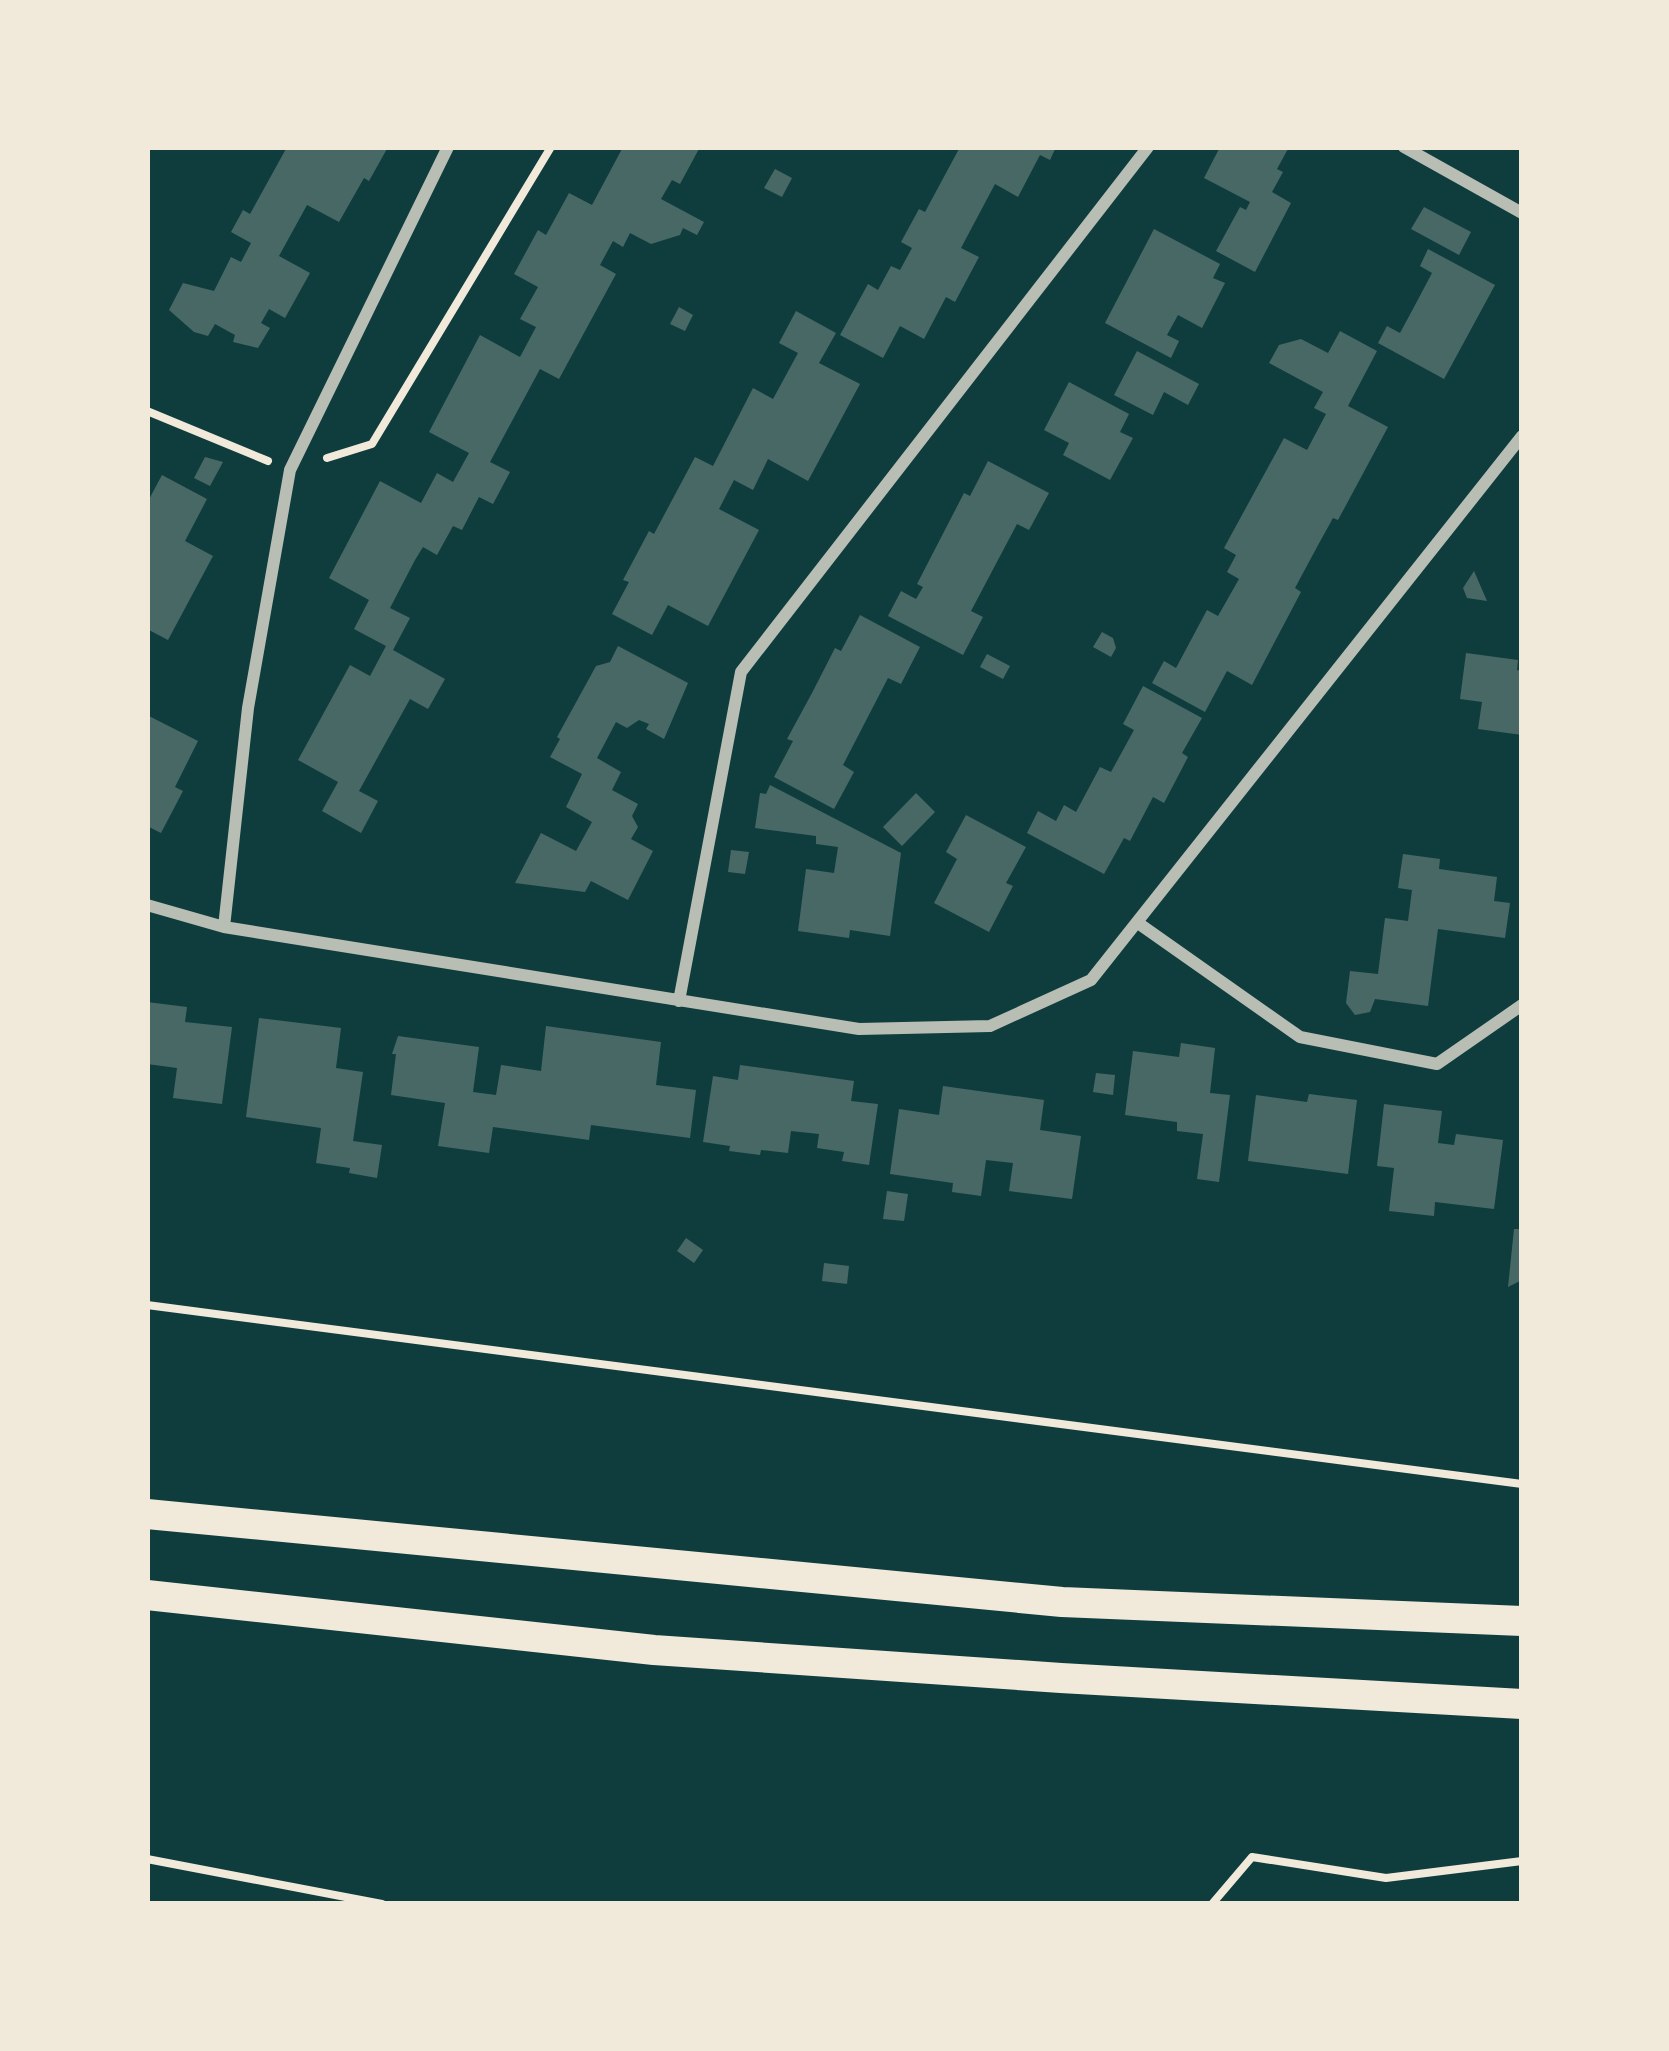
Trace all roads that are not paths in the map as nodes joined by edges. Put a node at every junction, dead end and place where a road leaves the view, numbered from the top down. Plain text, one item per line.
1 (448, 147) edge
2 (1148, 147) edge
3 (1404, 147) edge
4 (1522, 213) edge
5 (1522, 436) edge
6 (147, 905) edge
7 (1138, 923) junction
8 (224, 927) junction
9 (679, 1001) junction
10 (1522, 1005) edge
11 (147, 1514) edge
12 (147, 1595) edge
13 (1522, 1621) edge
14 (1522, 1704) edge

1 - 8 street
2 - 9 street
3 - 4 street
5 - 7 street
6 - 8 street
7 - 9 street
7 - 10 street
8 - 9 street
11 - 13 main road
12 - 14 main road

